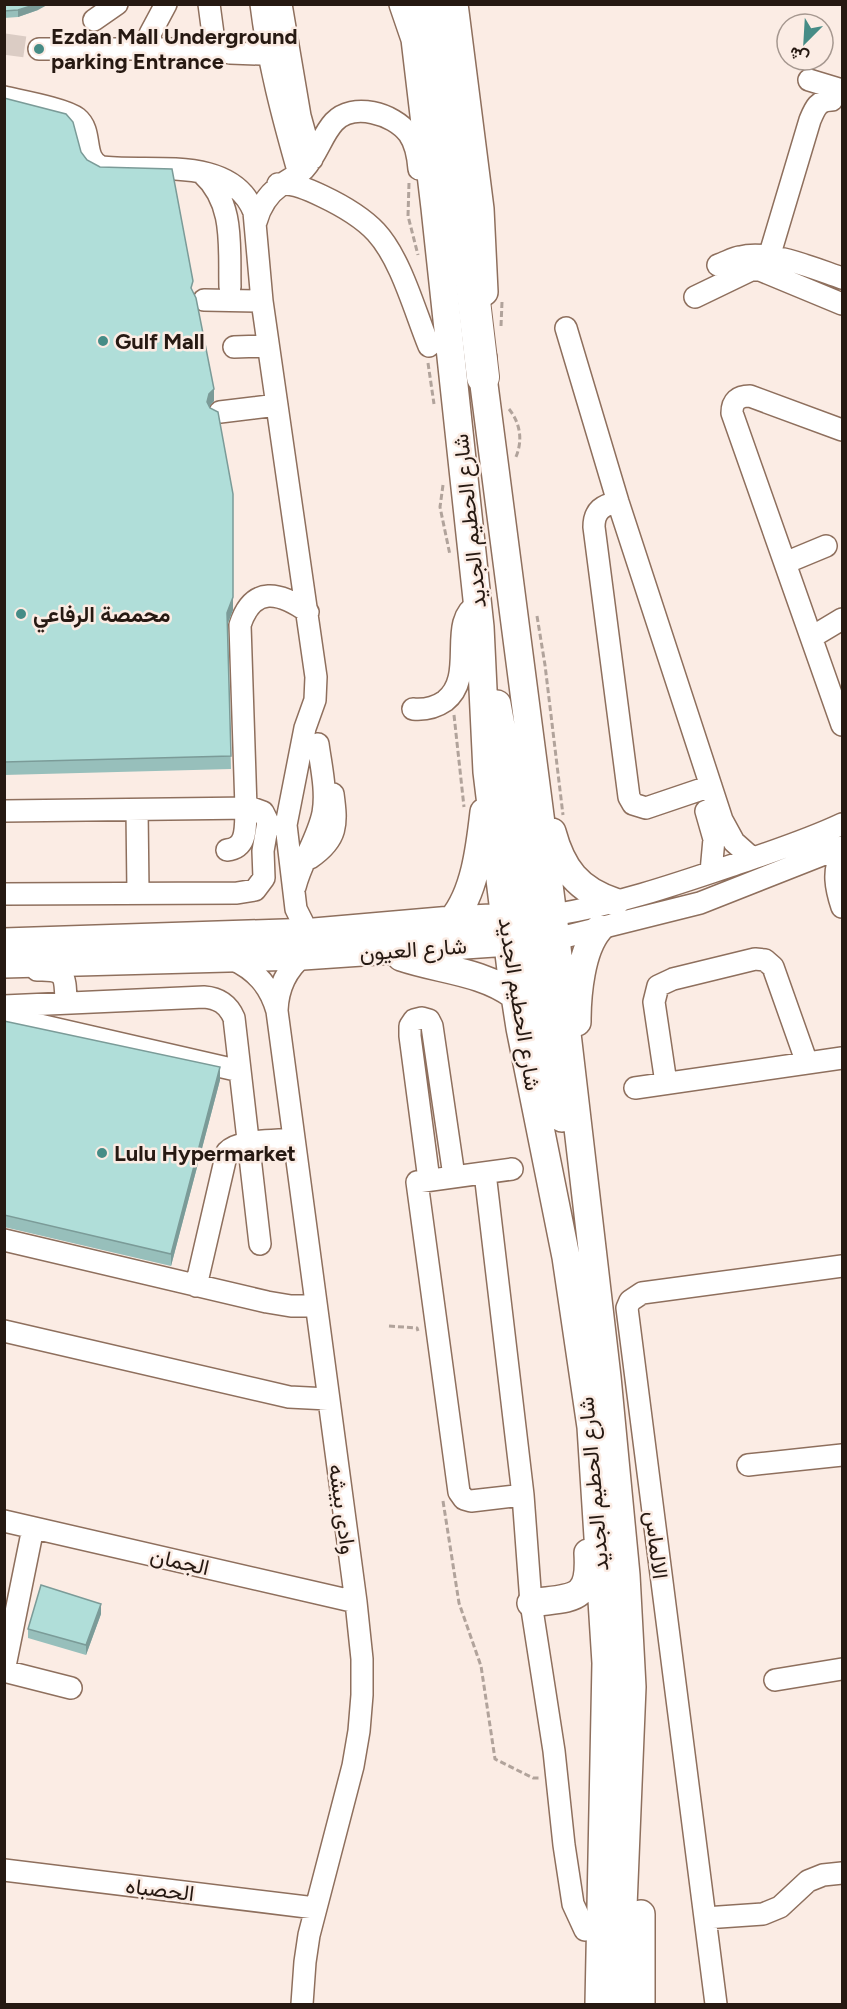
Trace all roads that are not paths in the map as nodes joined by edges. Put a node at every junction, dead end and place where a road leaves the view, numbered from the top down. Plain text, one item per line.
1 (117, 4) edge
2 (209, 4) edge
3 (261, 4) edge
4 (281, 4) edge
5 (403, 4) edge
6 (411, 4) edge
7 (429, 4) edge
8 (454, 4) edge
9 (156, 8) edge
10 (94, 20) dead end
11 (415, 39) junction
12 (39, 49) tunnel mouth
13 (152, 49) junction
14 (215, 49) junction
15 (277, 49) junction
16 (808, 80) dead end
17 (838, 95) edge
18 (4, 97) edge
19 (298, 172) junction
20 (202, 173) junction
21 (238, 188) junction
22 (435, 208) junction
23 (255, 222) junction
24 (769, 257) junction
25 (718, 266) dead end
26 (843, 278) edge
27 (230, 287) dead end
28 (695, 297) dead end
29 (204, 300) dead end
30 (262, 301) junction
31 (843, 304) edge
32 (566, 328) dead end
33 (268, 346) junction
34 (429, 346) road end
35 (234, 347) dead end
36 (483, 377) junction
37 (277, 405) junction
38 (220, 412) edge
39 (843, 430) edge
40 (618, 502) junction
41 (826, 546) dead end
42 (785, 563) junction
43 (308, 612) junction
44 (479, 615) junction
45 (843, 619) edge
46 (812, 637) junction
47 (241, 643) junction
48 (413, 709) dead end
49 (843, 725) edge
50 (322, 743) dead end
51 (299, 759) junction
52 (487, 772) junction
53 (535, 782) junction
54 (705, 788) junction
55 (246, 808) junction
56 (137, 810) junction
57 (4, 811) edge
58 (716, 822) junction
59 (843, 824) edge
60 (843, 847) edge
61 (227, 850) dead end
62 (843, 854) edge
63 (752, 858) junction
64 (802, 863) junction
65 (711, 872) junction
66 (138, 892) junction
67 (294, 892) junction
68 (4, 894) edge
69 (840, 900) edge
70 (615, 902) junction
71 (452, 920) junction
72 (530, 929) junction
73 (600, 929) junction
74 (4, 942) edge
75 (308, 944) junction
76 (386, 952) junction
77 (232, 959) junction
78 (102, 962) junction
79 (4, 966) edge
80 (514, 995) junction
81 (72, 1003) junction
82 (4, 1006) edge
83 (277, 1011) junction
84 (4, 1014) edge
85 (843, 1058) edge
86 (807, 1063) junction
87 (240, 1071) junction
88 (571, 1076) junction
89 (666, 1083) junction
90 (634, 1088) dead end
91 (294, 1139) junction
92 (248, 1143) junction
93 (580, 1151) junction
94 (512, 1169) dead end
95 (485, 1173) junction
96 (454, 1176) junction
97 (429, 1180) junction
98 (4, 1240) edge
99 (260, 1244) dead end
100 (843, 1266) edge
101 (196, 1286) junction
102 (315, 1306) junction
103 (4, 1331) edge
104 (328, 1400) junction
105 (591, 1427) junction
106 (843, 1455) edge
107 (748, 1465) dead end
108 (523, 1495) junction
109 (4, 1521) edge
110 (33, 1528) junction
111 (356, 1602) junction
112 (531, 1603) junction
113 (843, 1669) edge
114 (4, 1671) edge
115 (775, 1680) dead end
116 (71, 1688) dead end
117 (631, 1709) junction
118 (601, 1867) junction
119 (4, 1870) edge
120 (843, 1873) edge
121 (315, 1908) junction
122 (705, 1918) junction
123 (585, 1930) junction
124 (303, 2004) edge
125 (581, 2004) edge
126 (599, 2004) edge
127 (620, 2004) edge
128 (641, 2004) edge
129 (716, 2004) edge

1 - 10 street
2 - 14 street
3 - 15 street
4 - 15 street
5 - 11 main road, شارع الحطيم الجديد
6 - 11 highway
7 - 36 highway
8 - 36 main road, شارع الحطيم الجديد
9 - 13 street
11 - 22 main road, شارع الحطيم الجديد
12 - 13 street
13 - 14 street
14 - 15 street
15 - 19 street
16 - 17 street
17 - 24 street
18 - 20 street
19 - 21 street
19 - 22 street
19 - 23 street
19 - 34 street
20 - 21 street
20 - 27 street
21 - 23 street
22 - 44 main road, شارع الحطيم الجديد
23 - 30 street
24 - 25 street
24 - 26 street
28 - 31 street
29 - 30 street
30 - 33 street
32 - 40 street
33 - 35 street
33 - 37 street
36 - 53 main road, شارع الحطيم الجديد
37 - 38 street
37 - 43 street
39 - 42 street
40 - 54 street
40 - 54 street
41 - 42 street
42 - 46 street
43 - 47 street
43 - 51 street
44 - 48 street
44 - 52 main road, شارع الحطيم الجديد
44 - 72 main road
45 - 46 street
46 - 49 street
47 - 51 street
47 - 55 street
50 - 67 street
51 - 67 street
52 - 71 main road
52 - 72 main road, شارع الحطيم الجديد
53 - 70 main road
53 - 72 main road, شارع الحطيم الجديد
54 - 58 street
55 - 56 street
55 - 61 street
55 - 66 street
56 - 57 street
56 - 66 street
58 - 63 street
58 - 65 street
59 - 63 street, شارع العيون
60 - 64 street, شارع العيون
62 - 69 street
63 - 65 street, شارع العيون
64 - 69 street
64 - 73 street, شارع العيون
65 - 70 street, شارع العيون
66 - 68 street
67 - 75 street
70 - 72 street, شارع العيون
71 - 72 main road, شارع العيون
71 - 75 main road, شارع العيون
72 - 73 street, شارع العيون
72 - 76 main road, شارع العيون
72 - 80 main road, شارع الحطيم الجديد
72 - 88 main road, شارع الحطيم الجديد
72 - 93 main road
73 - 88 main road
74 - 75 main road, شارع العيون
75 - 76 main road, شارع العيون
75 - 77 main road, شارع العيون
75 - 83 street, وادى بيشه
76 - 80 main road
77 - 78 main road, شارع العيون
77 - 83 street, وادى بيشه
78 - 79 main road, شارع العيون
78 - 81 street
79 - 81 street
80 - 105 main road, شارع الحطيم الجديد
81 - 82 street
81 - 87 street
83 - 91 street, وادى بيشه
84 - 87 street
85 - 86 street
86 - 89 street
86 - 89 street
87 - 92 street
88 - 93 main road, شارع الحطيم الجديد
89 - 90 street
91 - 92 street
91 - 102 street, وادى بيشه
92 - 99 street
92 - 101 street
93 - 117 main road, شارع الحطيم الجديد
94 - 95 street
95 - 96 street
95 - 108 street
96 - 97 street
96 - 97 street
97 - 108 street
98 - 101 street
100 - 122 street, الالماس
101 - 102 street
102 - 104 street, وادى بيشه
103 - 104 street
104 - 111 street, وادى بيشه
105 - 112 main road
105 - 118 main road, شارع الحطيم الجديد
106 - 107 street
108 - 112 street
109 - 110 street, الجمان
110 - 111 street, الجمان
110 - 114 street
111 - 121 street, وادى بيشه
112 - 123 street
113 - 115 street
114 - 116 street
117 - 127 main road, شارع الحطيم الجديد
117 - 128 main road
118 - 123 main road
118 - 126 main road, شارع الحطيم الجديد
119 - 121 street, الحصباه
120 - 122 street
121 - 124 street, وادى بيشه
122 - 129 street, الالماس
123 - 125 main road

